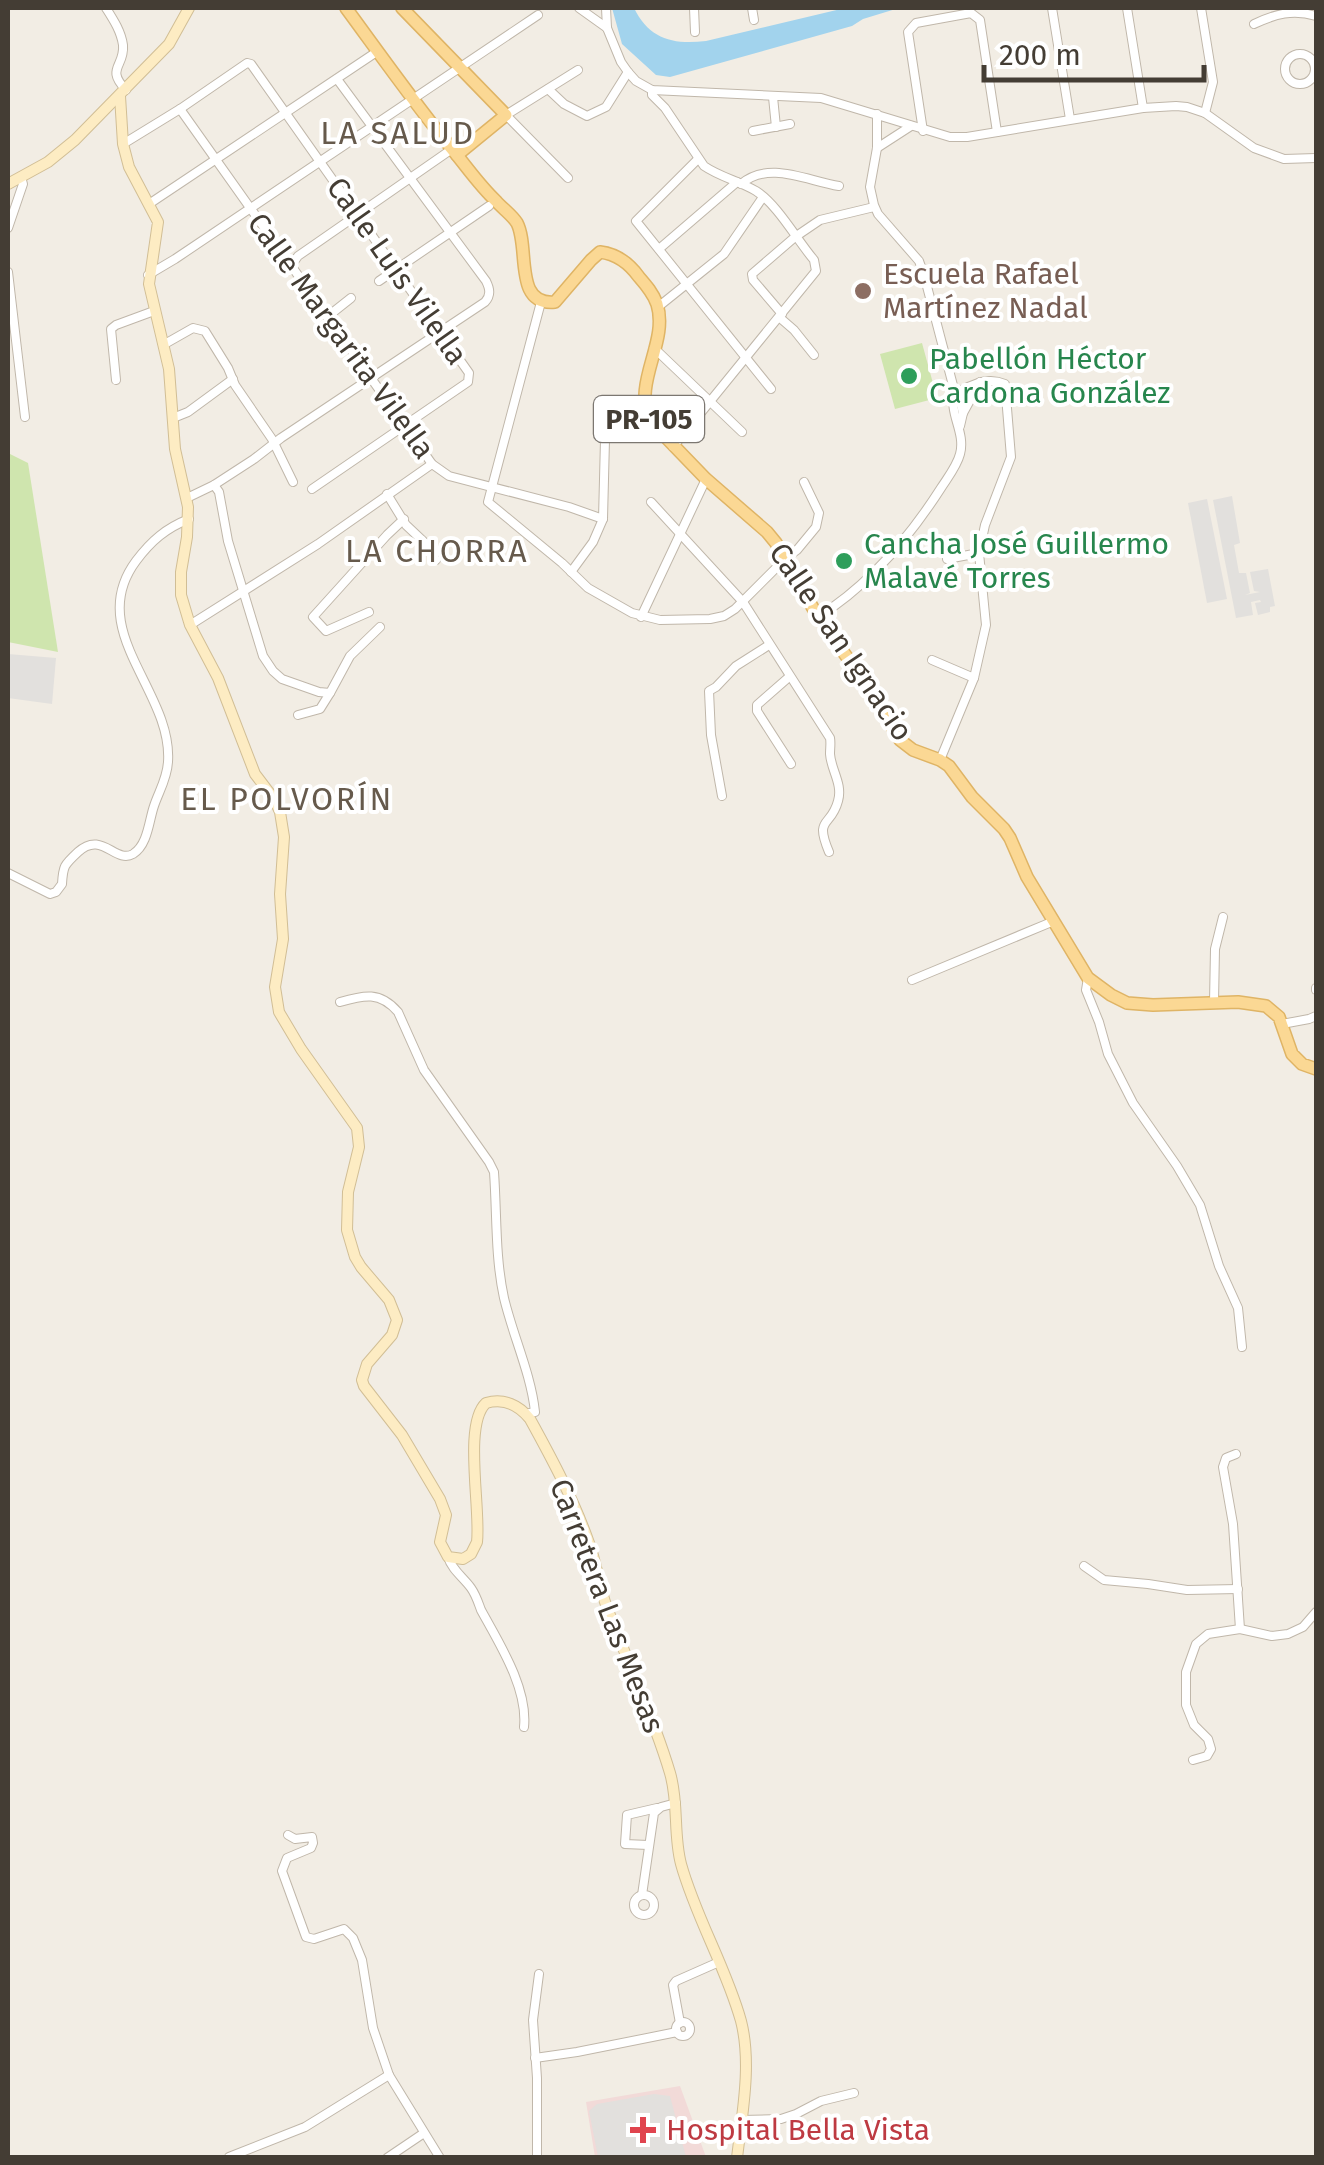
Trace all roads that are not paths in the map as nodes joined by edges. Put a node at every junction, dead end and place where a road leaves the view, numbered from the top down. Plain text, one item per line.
1 (106, 8) edge
2 (189, 8) edge
3 (346, 8) edge
4 (402, 8) edge
5 (579, 8) edge
6 (606, 8) edge
7 (694, 8) edge
8 (752, 8) edge
9 (1052, 8) edge
10 (1127, 8) edge
11 (1201, 8) edge
12 (538, 15) dead end
13 (1316, 16) edge
14 (754, 20) dead end
15 (1254, 24) dead end
16 (607, 28) junction
17 (695, 32) dead end
18 (378, 50) junction
19 (1314, 56) edge
20 (460, 67) junction
21 (578, 70) dead end
22 (628, 72) junction
23 (337, 78) junction
24 (548, 89) junction
25 (652, 90) junction
26 (123, 93) junction
27 (413, 98) junction
28 (773, 98) junction
29 (1142, 108) junction
30 (180, 109) junction
31 (1205, 113) junction
32 (285, 114) junction
33 (877, 114) junction
34 (506, 115) junction
35 (1070, 119) junction
36 (790, 124) dead end
37 (372, 126) junction
38 (911, 126) junction
39 (776, 127) junction
40 (753, 130) dead end
41 (923, 130) junction
42 (996, 132) junction
43 (123, 144) junction
44 (877, 148) junction
45 (454, 152) junction
46 (1316, 158) edge
47 (216, 159) junction
48 (698, 159) junction
49 (319, 160) junction
50 (21, 177) junction
51 (568, 178) dead end
52 (412, 179) junction
53 (739, 183) junction
54 (8, 184) edge
55 (838, 186) dead end
56 (763, 197) junction
57 (149, 204) junction
58 (489, 206) dead end
59 (874, 207) junction
60 (248, 208) junction
61 (358, 215) junction
62 (8, 228) edge
63 (450, 232) junction
64 (795, 237) junction
65 (659, 248) junction
66 (291, 266) junction
67 (396, 270) junction
68 (8, 272) edge
69 (148, 275) junction
70 (378, 281) dead end
71 (688, 285) junction
72 (352, 298) dead end
73 (541, 302) junction
74 (658, 308) junction
75 (154, 311) junction
76 (780, 315) junction
77 (328, 316) junction
78 (442, 332) junction
79 (163, 345) junction
80 (654, 348) junction
81 (814, 355) dead end
82 (746, 358) junction
83 (373, 378) junction
84 (233, 379) junction
85 (116, 380) dead end
86 (980, 382) junction
87 (771, 390) dead end
88 (955, 393) junction
89 (606, 400) dead end
90 (710, 402) junction
91 (963, 413) junction
92 (25, 417) dead end
93 (173, 418) junction
94 (406, 425) junction
95 (960, 426) junction
96 (742, 432) dead end
97 (275, 444) junction
98 (673, 446) junction
99 (432, 464) junction
100 (706, 479) junction
101 (293, 482) dead end
102 (804, 482) dead end
103 (214, 485) junction
104 (492, 487) junction
105 (312, 490) dead end
106 (387, 494) junction
107 (187, 498) junction
108 (651, 502) dead end
109 (602, 518) junction
110 (189, 519) junction
111 (404, 519) junction
112 (681, 533) junction
113 (979, 553) junction
114 (786, 558) junction
115 (947, 559) dead end
116 (436, 560) dead end
117 (572, 572) junction
118 (244, 592) junction
119 (742, 602) junction
120 (368, 612) dead end
121 (641, 617) junction
122 (818, 617) junction
123 (190, 625) junction
124 (380, 627) dead end
125 (769, 645) junction
126 (932, 660) dead end
127 (789, 676) junction
128 (974, 678) junction
129 (330, 693) junction
130 (298, 715) dead end
131 (940, 760) junction
132 (791, 764) dead end
133 (722, 796) dead end
134 (829, 852) dead end
135 (8, 873) edge
136 (1223, 916) dead end
137 (1054, 921) junction
138 (1088, 978) junction
139 (912, 980) dead end
140 (340, 1002) dead end
141 (1214, 1002) junction
142 (1316, 1016) edge
143 (1282, 1024) junction
144 (1316, 1070) edge
145 (1242, 1348) dead end
146 (526, 1414) junction
147 (1236, 1454) dead end
148 (448, 1557) junction
149 (1084, 1566) dead end
150 (1238, 1589) junction
151 (1316, 1612) edge
152 (1240, 1629) junction
153 (524, 1727) dead end
154 (1194, 1760) dead end
155 (676, 1803) junction
156 (661, 1807) junction
157 (288, 1836) dead end
158 (648, 1845) junction
159 (642, 1894) dead end
160 (718, 1962) junction
161 (539, 1974) dead end
162 (536, 2058) junction
163 (389, 2075) junction
164 (854, 2094) dead end
165 (741, 2120) junction
166 (424, 2133) junction
167 (229, 2157) edge
168 (387, 2158) edge
169 (440, 2158) edge
170 (537, 2158) edge
171 (737, 2158) edge

1 - 26 street
2 - 26 street
3 - 18 main road
4 - 20 main road
5 - 16 street
6 - 16 street
7 - 17 street
8 - 14 street
9 - 35 street
10 - 29 street
11 - 31 street
12 - 20 street
13 - 15 street
16 - 22 street
18 - 23 street
18 - 27 main road
19 - 19 street
20 - 27 street
20 - 34 main road
21 - 24 street
22 - 24 street
22 - 25 street
23 - 32 street
23 - 37 street
24 - 34 street
25 - 28 street
25 - 48 street
26 - 43 street
26 - 50 street
27 - 37 street
27 - 45 main road
28 - 33 street
28 - 39 street
29 - 31 street
29 - 35 street
30 - 32 street, Calle Luis Vilella
30 - 43 street
30 - 47 street, Calle Margarita Vilella
31 - 46 street
32 - 47 street
32 - 49 street, Calle Luis Vilella
33 - 38 street
33 - 44 street
34 - 45 main road
34 - 51 street
35 - 42 street
36 - 39 street
37 - 49 street
37 - 52 street
38 - 41 street
38 - 44 street
39 - 40 street
41 - 42 street
41 - 42 street
43 - 57 street
44 - 59 street
45 - 52 street
45 - 73 main road
47 - 57 street
47 - 60 street, Calle Margarita Vilella
48 - 53 street
48 - 65 street
49 - 60 street
49 - 61 street, Calle Luis Vilella
50 - 54 street
50 - 62 street
52 - 61 street
52 - 63 street
53 - 55 street
53 - 56 street
53 - 65 street
56 - 64 street
56 - 71 street
57 - 69 street
58 - 63 street
59 - 64 street
59 - 88 street
60 - 66 street, Calle Margarita Vilella
60 - 69 street
61 - 66 street
61 - 67 street, Calle Luis Vilella
63 - 67 street
63 - 78 street
64 - 76 street
64 - 76 street
65 - 71 street
66 - 77 street, Calle Margarita Vilella
67 - 70 street
67 - 78 street, Calle Luis Vilella
68 - 92 street
69 - 75 street
71 - 74 street
71 - 82 street
72 - 77 street
73 - 74 main road
73 - 104 street
74 - 80 main road, Calle San Ignacio / PR-105
75 - 79 street
75 - 85 street
76 - 81 street
76 - 82 street
77 - 83 street, Calle Margarita Vilella
78 - 83 street
78 - 94 street, Calle Luis Vilella
79 - 84 street
79 - 93 street
80 - 90 street
80 - 98 main road, Calle San Ignacio / PR-105
82 - 87 street
82 - 90 street
83 - 94 street, Calle Margarita Vilella
83 - 97 street
84 - 93 street
84 - 97 street
86 - 88 street
86 - 91 street
86 - 113 street
88 - 91 street
88 - 95 street
89 - 109 street
90 - 96 street
90 - 98 street
91 - 95 street
93 - 107 street
94 - 99 street, Calle Margarita Vilella
94 - 105 street
95 - 122 street
97 - 101 street
97 - 103 street
98 - 100 main road, Calle San Ignacio / PR-105
99 - 104 street, Calle Margarita Vilella
99 - 106 street
100 - 112 street
100 - 114 main road, Calle San Ignacio / PR-105
102 - 114 street
103 - 107 street
103 - 118 street
104 - 109 street, Calle Margarita Vilella
104 - 117 street
106 - 111 street
106 - 118 street
107 - 110 street
108 - 112 street
109 - 117 street
110 - 123 street
110 - 135 street
111 - 116 street
111 - 120 street
112 - 119 street
112 - 121 street
113 - 115 street
113 - 128 street
114 - 119 street
114 - 122 main road, Calle San Ignacio / PR-105
117 - 121 street
118 - 123 street
118 - 129 street
119 - 121 street
119 - 125 street
122 - 131 main road, Calle San Ignacio / PR-105
123 - 148 street
124 - 129 street
125 - 127 street
125 - 133 street
126 - 128 street
127 - 132 street
127 - 134 street
128 - 131 street
129 - 130 street
131 - 137 main road, PR-105
136 - 141 street
137 - 138 main road, PR-105
137 - 139 street
138 - 141 main road, PR-105
138 - 145 street
140 - 146 street
141 - 143 main road, PR-105
142 - 143 street
143 - 144 main road
146 - 148 street
146 - 155 street, Carretera Las Mesas
147 - 150 street
148 - 153 street
149 - 150 street
150 - 152 street
151 - 152 street
152 - 154 street
155 - 156 street
155 - 160 street, Carretera Las Mesas
156 - 158 street
156 - 158 street
157 - 163 street
158 - 159 street
160 - 162 street
160 - 165 street, Carretera Las Mesas
161 - 162 street
162 - 170 street
163 - 166 street
163 - 167 street
164 - 165 street
165 - 171 street, Carretera Las Mesas
166 - 168 street
166 - 169 street

